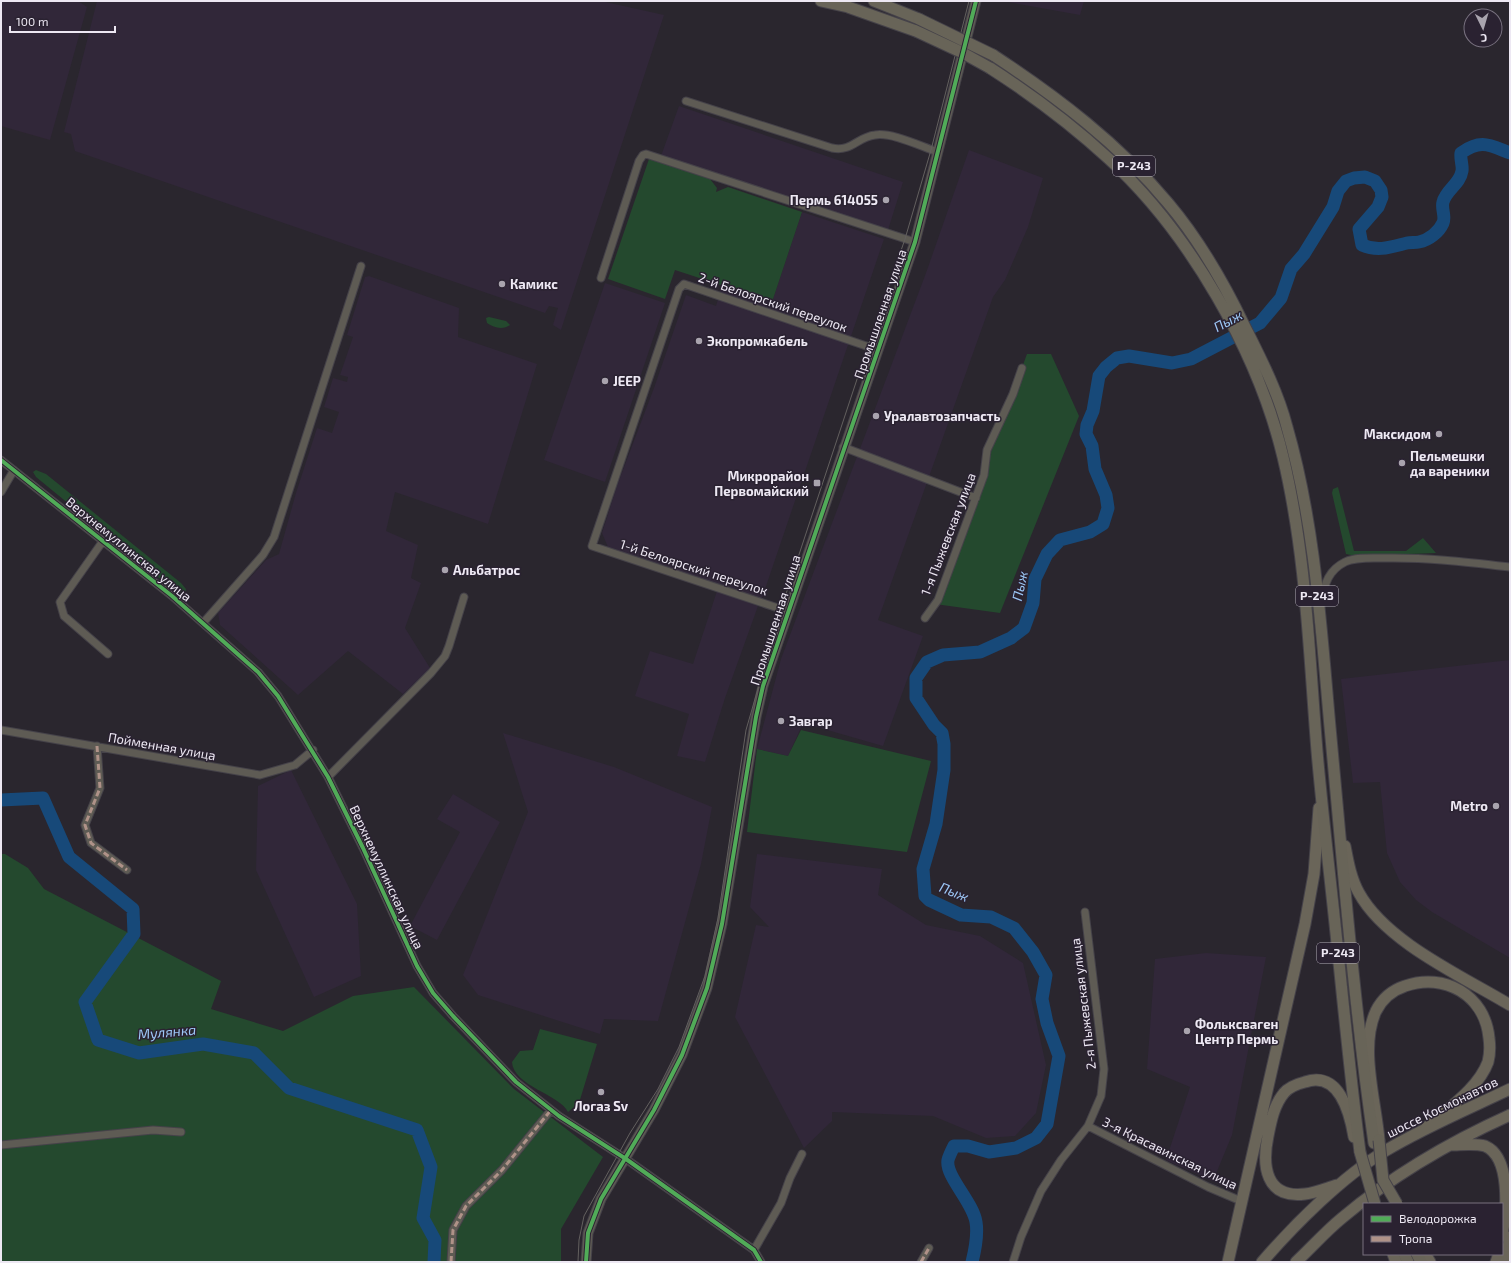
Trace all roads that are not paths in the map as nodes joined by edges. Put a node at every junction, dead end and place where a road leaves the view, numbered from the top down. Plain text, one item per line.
1 (821, 1) edge
2 (874, 1) edge
3 (976, 1) edge
4 (686, 101) dead end
5 (938, 152) junction
6 (915, 242) junction
7 (361, 266) dead end
8 (601, 278) dead end
9 (878, 350) junction
10 (1022, 368) dead end
11 (843, 447) junction
12 (1, 460) edge
13 (14, 470) junction
14 (1, 492) edge
15 (976, 498) junction
16 (103, 541) junction
17 (592, 546) joint
18 (1510, 566) edge
19 (464, 596) dead end
20 (787, 611) junction
21 (925, 618) dead end
22 (203, 623) junction
23 (108, 654) dead end
24 (1324, 654) junction
25 (1, 730) edge
26 (97, 746) junction
27 (313, 750) junction
28 (1317, 753) junction
29 (328, 777) junction
30 (1336, 797) junction
31 (128, 870) dead end
32 (1085, 912) dead end
33 (1510, 1005) edge
34 (1510, 1089) edge
35 (551, 1110) junction
36 (1510, 1115) edge
37 (1088, 1126) junction
38 (1426, 1128) junction
39 (181, 1132) dead end
40 (1376, 1142) junction
41 (1, 1145) edge
42 (1448, 1145) junction
43 (802, 1154) dead end
44 (1358, 1154) junction
45 (626, 1159) junction
46 (1383, 1180) junction
47 (1339, 1184) junction
48 (1241, 1201) junction
49 (1377, 1203) edge
50 (1392, 1203) edge
51 (1396, 1203) edge
52 (1503, 1228) edge
53 (1510, 1237) edge
54 (929, 1248) dead end
55 (754, 1250) junction
56 (451, 1262) edge
57 (586, 1262) edge
58 (761, 1262) edge
59 (921, 1262) edge
60 (1013, 1262) edge
61 (1228, 1262) edge
62 (1262, 1262) edge
63 (1296, 1262) edge
64 (1505, 1262) edge

1 - 28 highway, Р-243, bridge
2 - 24 highway, Р-243, bridge
3 - 5 street, Промышленная улица
4 - 5 street
5 - 6 street, Промышленная улица
6 - 8 street
6 - 9 street, Промышленная улица
7 - 22 street
9 - 11 street, Промышленная улица
9 - 17 street, 2-й Белоярский переулок
10 - 15 street, 1-я Пыжевская улица
11 - 15 street
11 - 20 street, Промышленная улица
12 - 13 street, Верхнемуллинская улица
13 - 14 street
13 - 16 street, Верхнемуллинская улица
15 - 21 street, 1-я Пыжевская улица
16 - 22 street, Верхнемуллинская улица
16 - 23 street
17 - 20 street, 1-й Белоярский переулок
18 - 24 street
19 - 29 street
20 - 45 street, Промышленная улица
22 - 27 street, Верхнемуллинская улица
24 - 30 highway, Р-243
25 - 26 street, Пойменная улица
26 - 27 street, Пойменная улица
26 - 31 street
27 - 29 street, Верхнемуллинская улица
28 - 44 highway, Р-243
28 - 48 main road
29 - 35 street, Верхнемуллинская улица
30 - 33 main road
30 - 40 highway, Р-243
32 - 37 street, 2-я Пыжевская улица
34 - 38 main road, шоссе Космонавтов
35 - 45 street, Верхнемуллинская улица
35 - 56 street
36 - 42 main road
37 - 48 street, 3-я Красавинская улица
37 - 60 street, 2-я Пыжевская улица
38 - 40 main road
38 - 47 main road, шоссе Космонавтов
39 - 41 street
40 - 46 highway, bridge
42 - 52 main road
42 - 63 main road
43 - 55 street
44 - 47 main road
44 - 49 highway, Р-243, bridge
45 - 55 street, Верхнемуллинская улица
45 - 57 street, Промышленная улица
46 - 50 highway, bridge
46 - 51 highway, bridge
47 - 62 main road, шоссе Космонавтов
48 - 61 main road
53 - 64 main road
54 - 59 street
55 - 58 street, Верхнемуллинская улица

